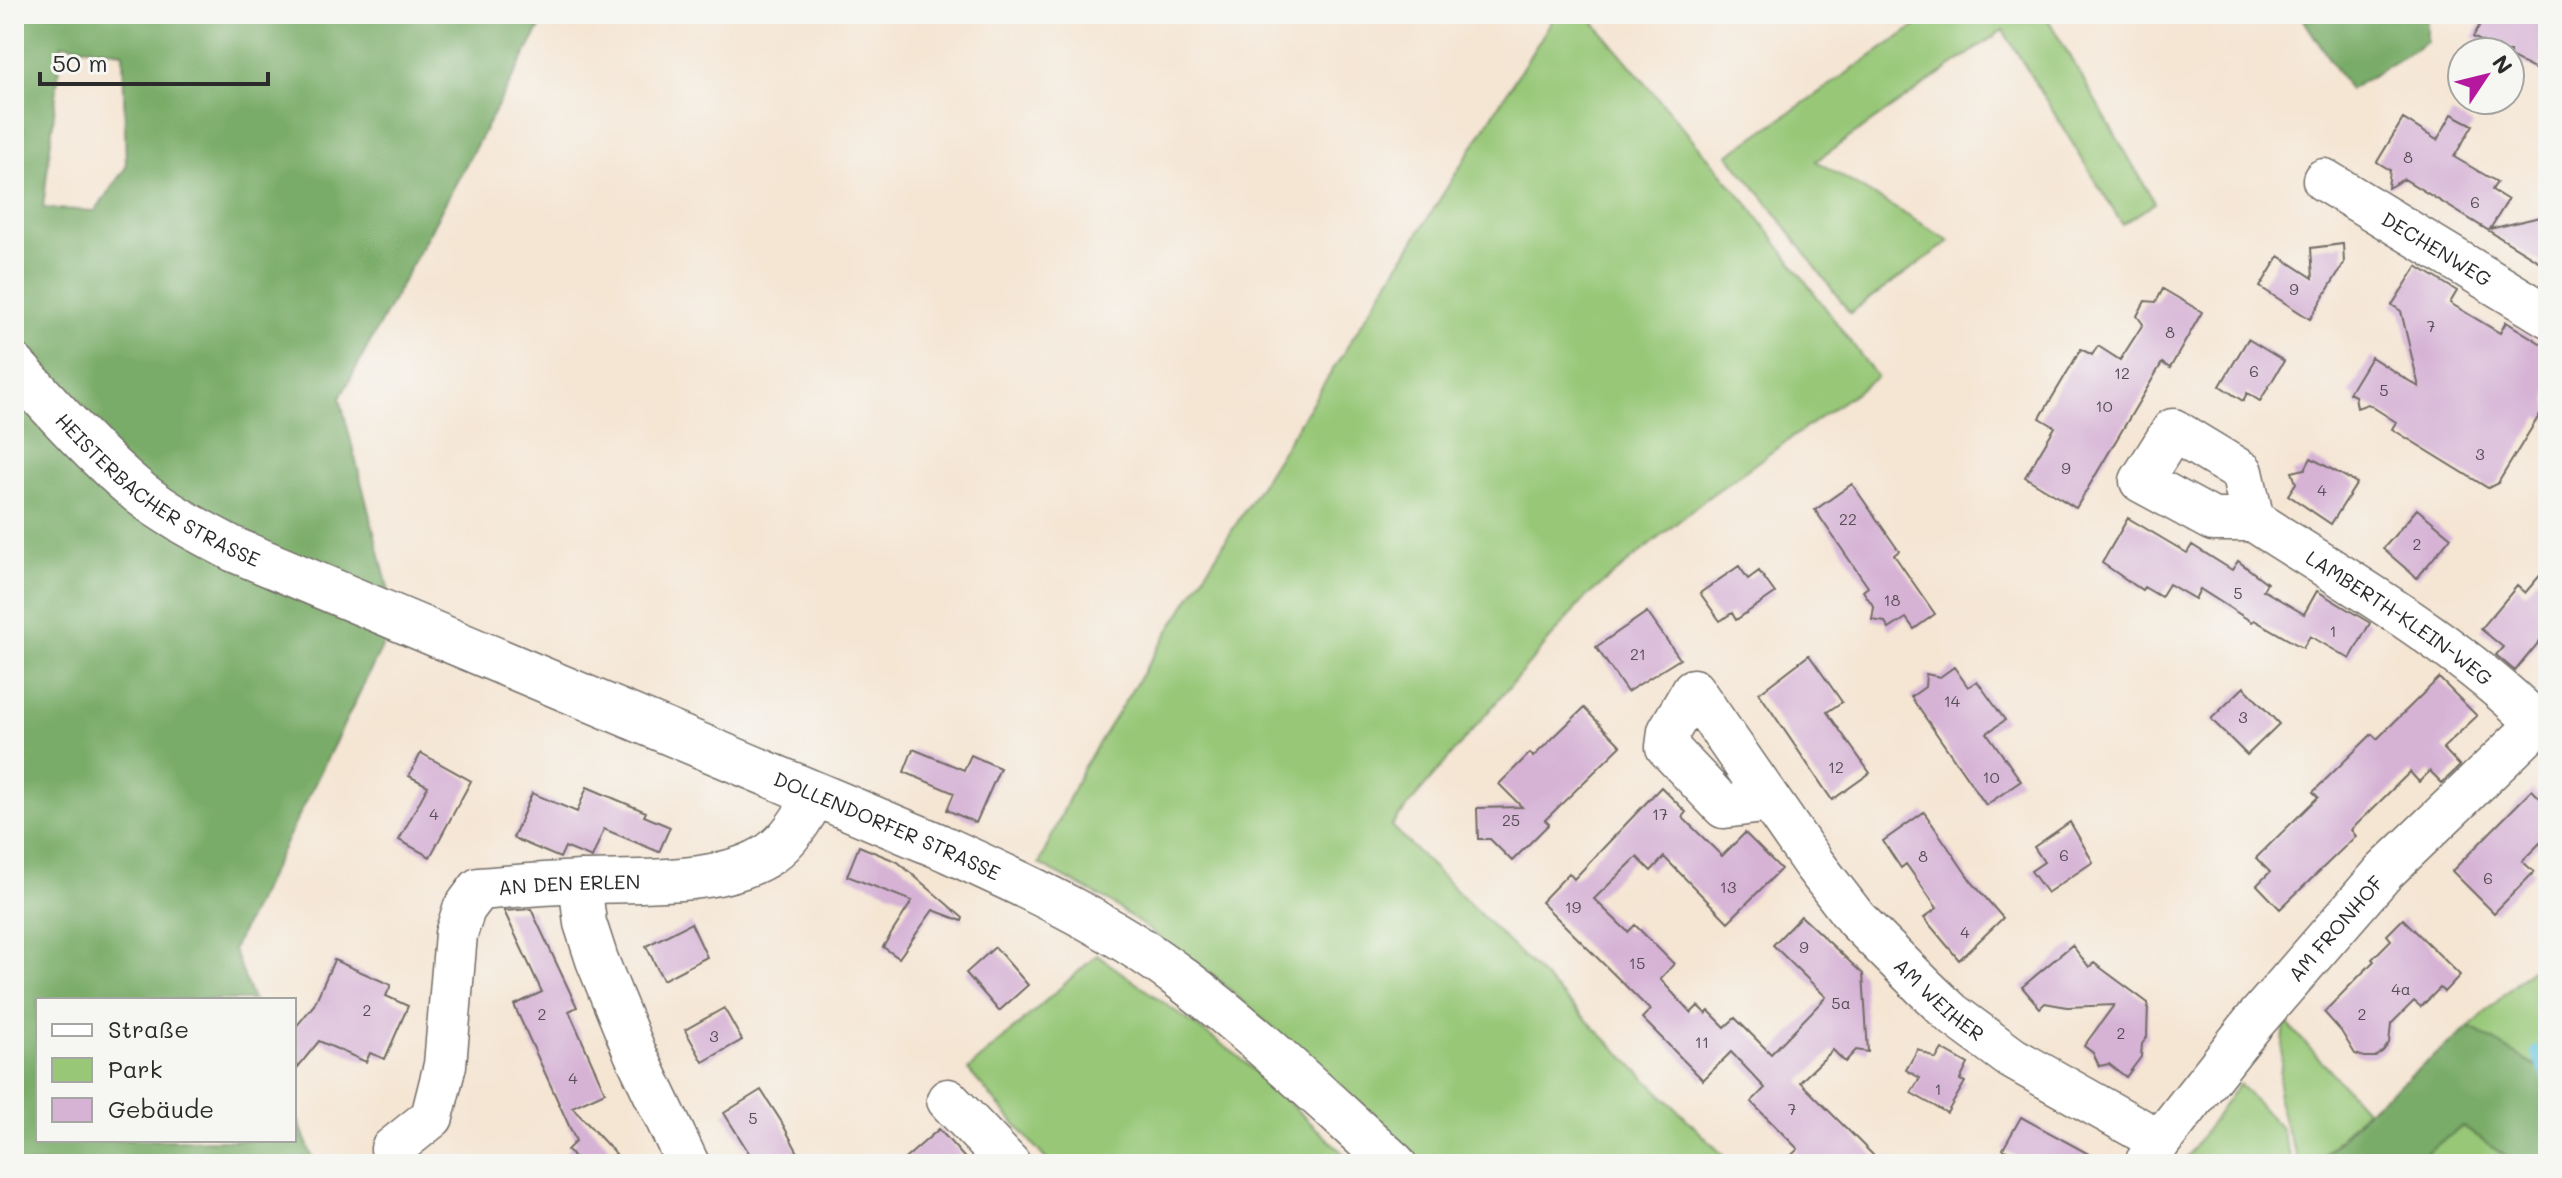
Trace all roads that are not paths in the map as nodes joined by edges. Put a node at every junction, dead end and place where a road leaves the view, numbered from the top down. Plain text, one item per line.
1 (2324, 180) dead end
2 (2548, 316) edge
3 (14, 366) edge
4 (2253, 520) dead end
5 (321, 586) joint
6 (2542, 727) edge
7 (815, 795) junction
8 (1770, 801) dead end
9 (580, 882) junction
10 (948, 1100) dead end
11 (392, 1149) dead end
12 (2153, 1153) edge
13 (688, 1164) edge
14 (1009, 1164) edge
15 (1394, 1164) edge

1 - 2 street, DECHENWEG
3 - 5 main road, HEISTERBACHER STRASSE
4 - 6 street, LAMBERTH-KLEIN-WEG
5 - 7 main road, DOLLENDORFER STRASSE
6 - 12 street, AM FRONHOF
7 - 9 street, AN DEN ERLEN
7 - 15 main road, DOLLENDORFER STRASSE
8 - 12 street, AM WEIHER
9 - 11 street, AN DEN ERLEN
9 - 13 street
10 - 14 street

